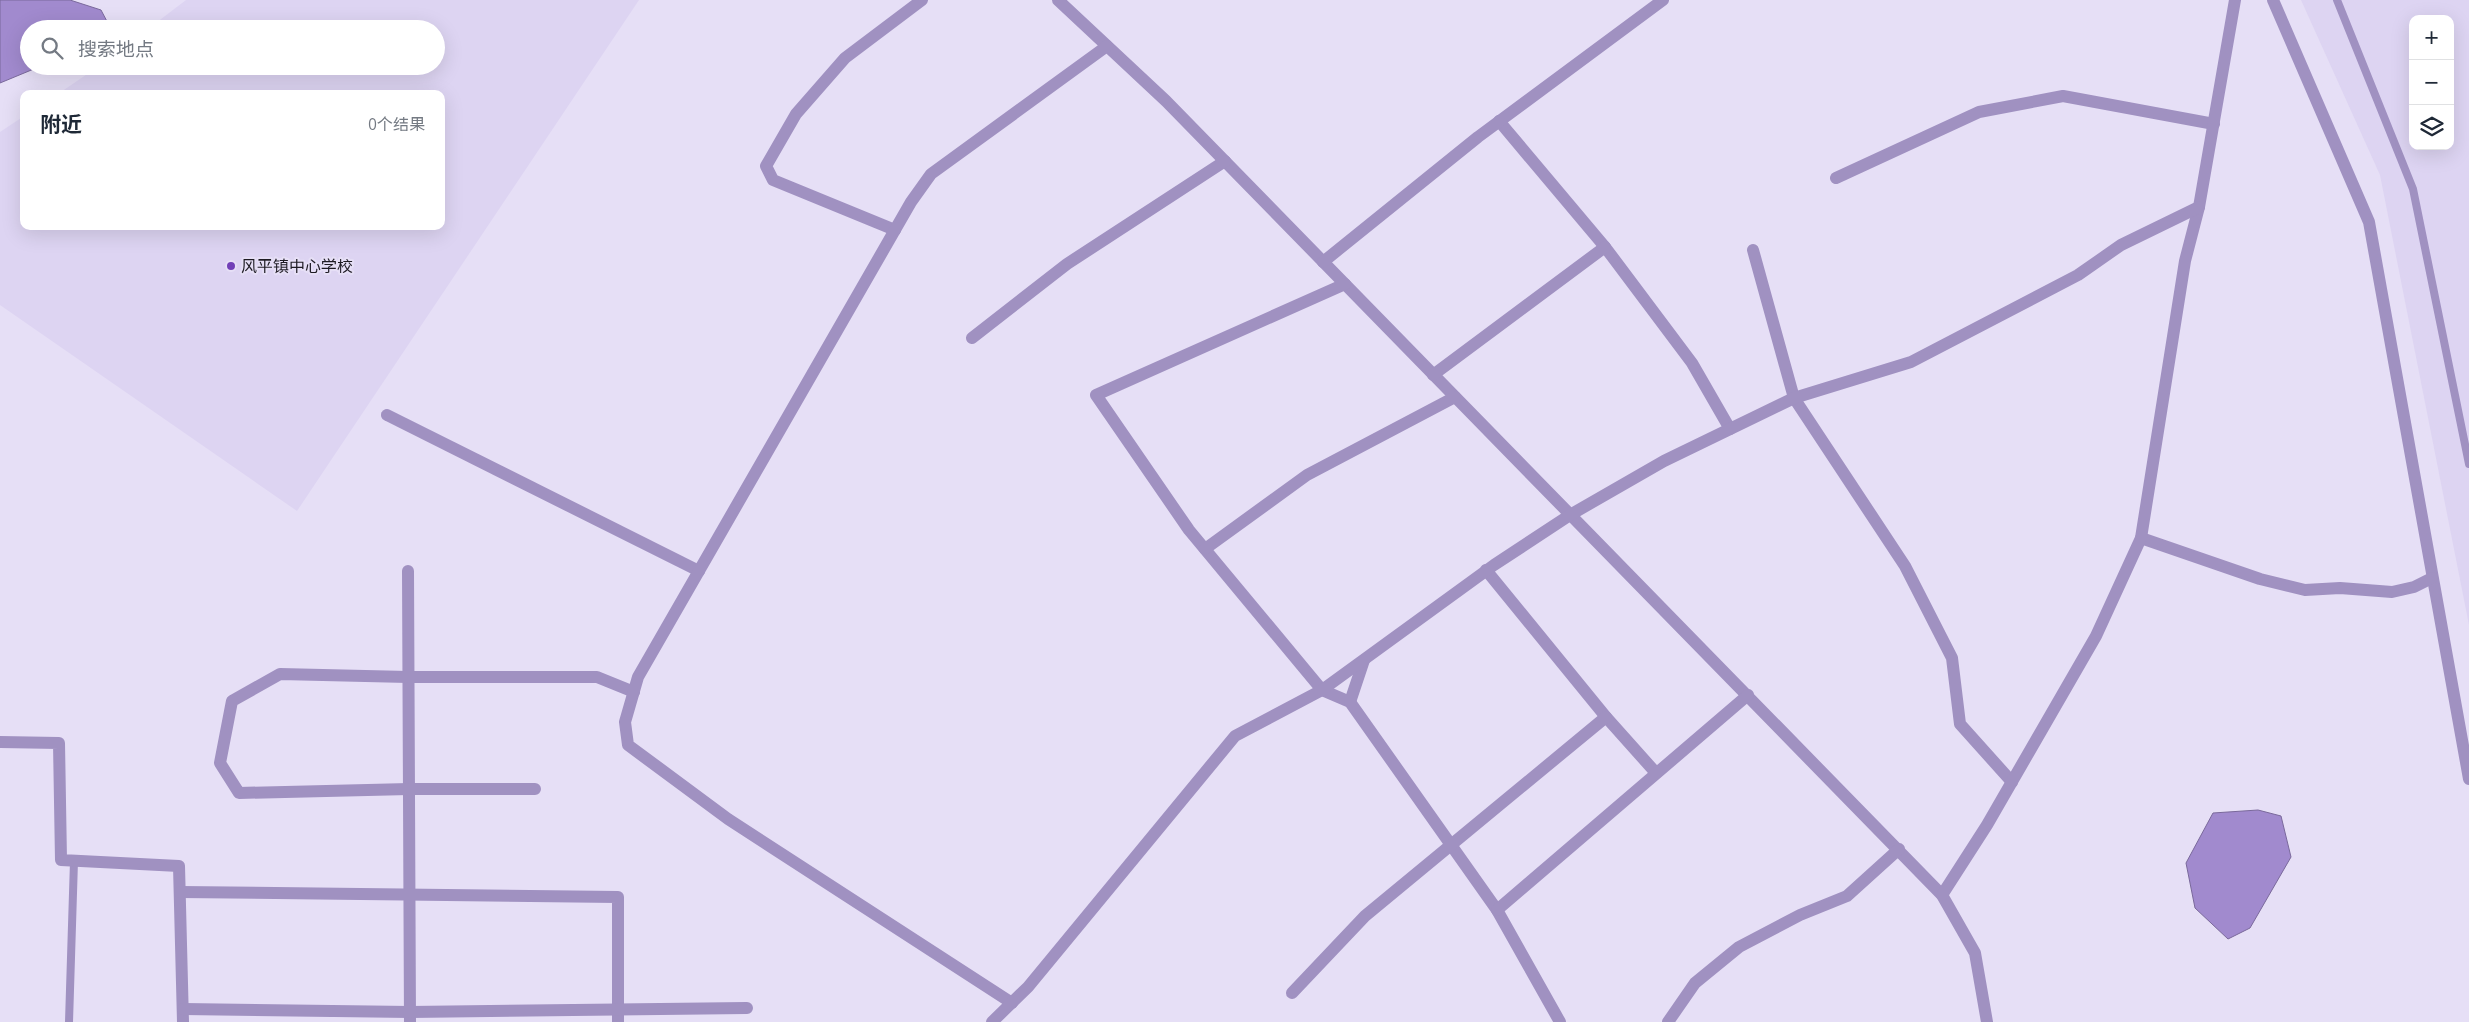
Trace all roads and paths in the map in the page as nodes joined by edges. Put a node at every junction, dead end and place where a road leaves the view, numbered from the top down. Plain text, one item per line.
1 (922, 0) edge
2 (1058, 0) edge
3 (1663, 0) edge
4 (2235, 0) edge
5 (2273, 0) edge
6 (2337, 0) edge
7 (1107, 46) junction
8 (1500, 121) junction
9 (2214, 124) junction
10 (1225, 161) junction
11 (1836, 178) dead end
12 (2199, 207) junction
13 (895, 230) junction
14 (1605, 247) junction
15 (1753, 250) dead end
16 (1323, 262) junction
17 (1345, 284) junction
18 (972, 338) dead end
19 (1433, 375) junction
20 (1455, 398) junction
21 (1794, 398) junction
22 (387, 415) dead end
23 (1730, 429) junction
24 (2469, 464) edge
25 (1570, 515) junction
26 (2141, 538) junction
27 (1205, 549) junction
28 (1486, 570) junction
29 (408, 571) dead end
30 (699, 571) junction
31 (2432, 578) junction
32 (1364, 660) junction
33 (408, 677) junction
34 (1322, 690) junction
35 (634, 692) junction
36 (1748, 695) junction
37 (1350, 702) junction
38 (1606, 717) junction
39 (0, 742) edge
40 (1656, 773) junction
41 (2469, 779) edge
42 (2012, 782) junction
43 (409, 789) junction
44 (535, 789) dead end
45 (1451, 845) junction
46 (1899, 849) junction
47 (74, 861) junction
48 (180, 892) junction
49 (409, 895) junction
50 (1942, 895) junction
51 (1497, 910) junction
52 (1292, 993) dead end
53 (1012, 1003) junction
54 (747, 1008) dead end
55 (183, 1009) junction
56 (618, 1016) edge
57 (410, 1017) edge
58 (69, 1022) edge
59 (183, 1022) edge
60 (992, 1022) edge
61 (1560, 1022) edge
62 (1668, 1022) edge
63 (1987, 1022) edge

1 - 13 street
2 - 7 street
3 - 8 street
4 - 9 street
5 - 31 street
6 - 24 lane
7 - 10 street
7 - 13 street
8 - 14 street
8 - 16 street
9 - 11 street
9 - 12 street
10 - 16 street
10 - 18 street
12 - 21 street
12 - 26 street
13 - 30 street
14 - 19 street
14 - 23 street
15 - 21 street
16 - 17 street
17 - 19 street
17 - 27 street
19 - 20 street
20 - 25 street
20 - 27 street
21 - 23 street
21 - 42 street
22 - 30 street
23 - 25 street
25 - 28 street
25 - 36 street
26 - 31 street
26 - 42 street
27 - 34 street
28 - 32 street
28 - 38 street
29 - 33 street
30 - 35 street
31 - 41 street
32 - 34 street
32 - 37 street
33 - 35 street
33 - 43 street
33 - 43 street
34 - 37 street
34 - 53 street
35 - 53 street
36 - 40 street
36 - 46 street
37 - 45 street
38 - 40 street
38 - 45 street
39 - 47 street
40 - 51 street
42 - 50 street
43 - 44 street
43 - 49 street
45 - 51 street
45 - 52 street
46 - 50 street
46 - 62 street
47 - 48 street
47 - 58 lane
48 - 49 street
48 - 55 street
49 - 56 street
49 - 57 street
50 - 63 street
51 - 61 street
53 - 60 street
54 - 56 street
55 - 57 street
55 - 59 street
56 - 57 street

